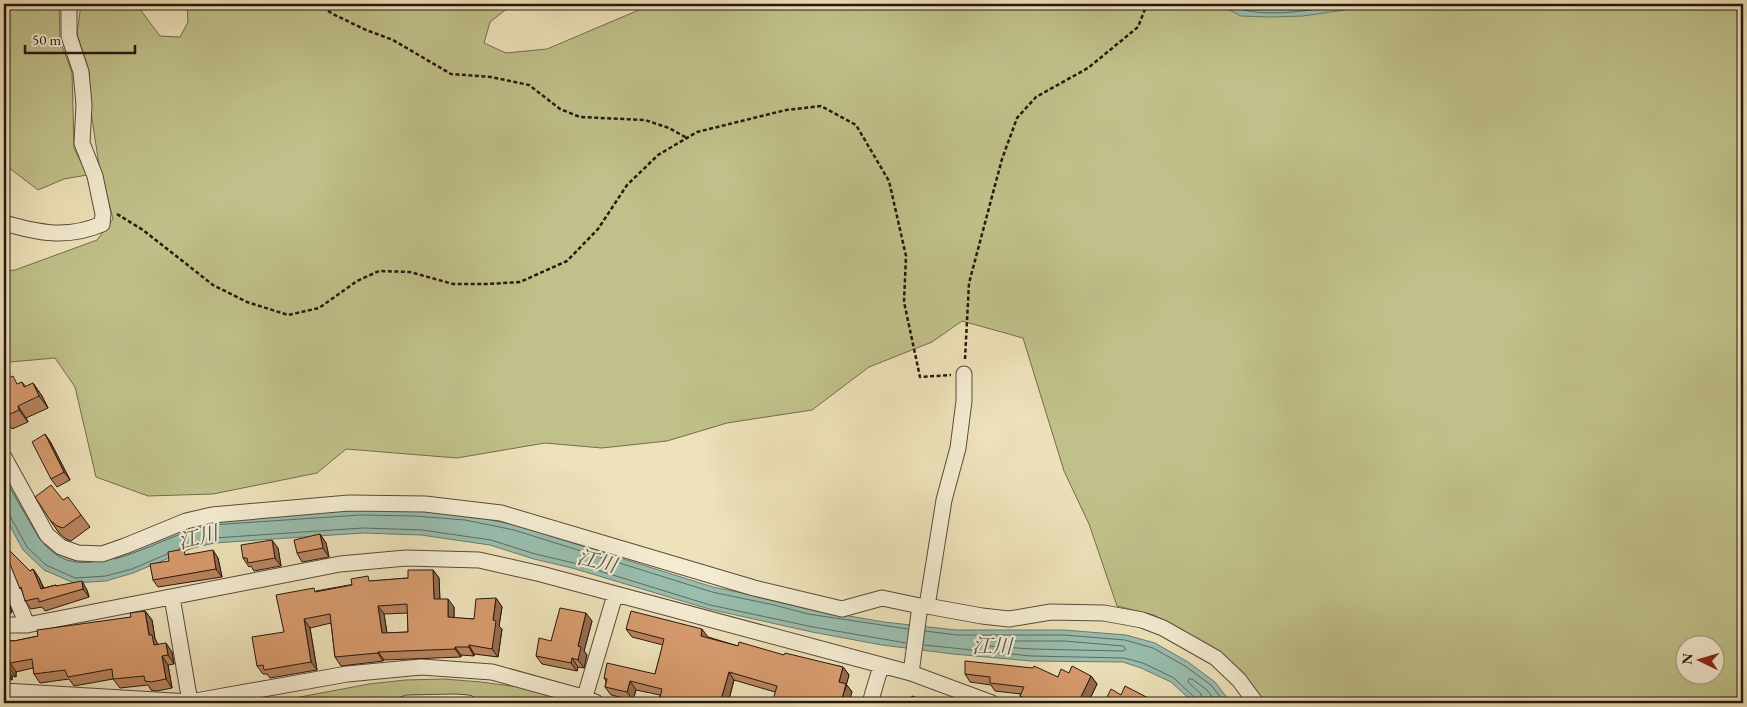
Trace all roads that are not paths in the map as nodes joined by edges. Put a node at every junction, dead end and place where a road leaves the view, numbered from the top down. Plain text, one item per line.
1 (70, 4) edge
2 (4, 223) edge
3 (964, 374) road end
4 (4, 457) edge
5 (4, 568) edge
6 (615, 595) junction
7 (172, 597) junction
8 (923, 606) junction
9 (27, 624) junction
10 (4, 625) edge
11 (881, 666) junction
12 (911, 673) junction
13 (4, 691) edge
14 (589, 701) edge
15 (190, 702) junction
16 (411, 703) edge
17 (468, 703) edge
18 (870, 703) edge
19 (992, 703) edge
20 (1256, 703) edge

1 - 2 street
3 - 8 street
4 - 8 street
5 - 9 street
6 - 7 street
6 - 11 street
6 - 14 street
7 - 9 street
7 - 15 street
8 - 12 street
8 - 20 street
9 - 10 street
11 - 12 street
11 - 18 street
12 - 19 street
13 - 15 street
14 - 15 street
16 - 17 street

